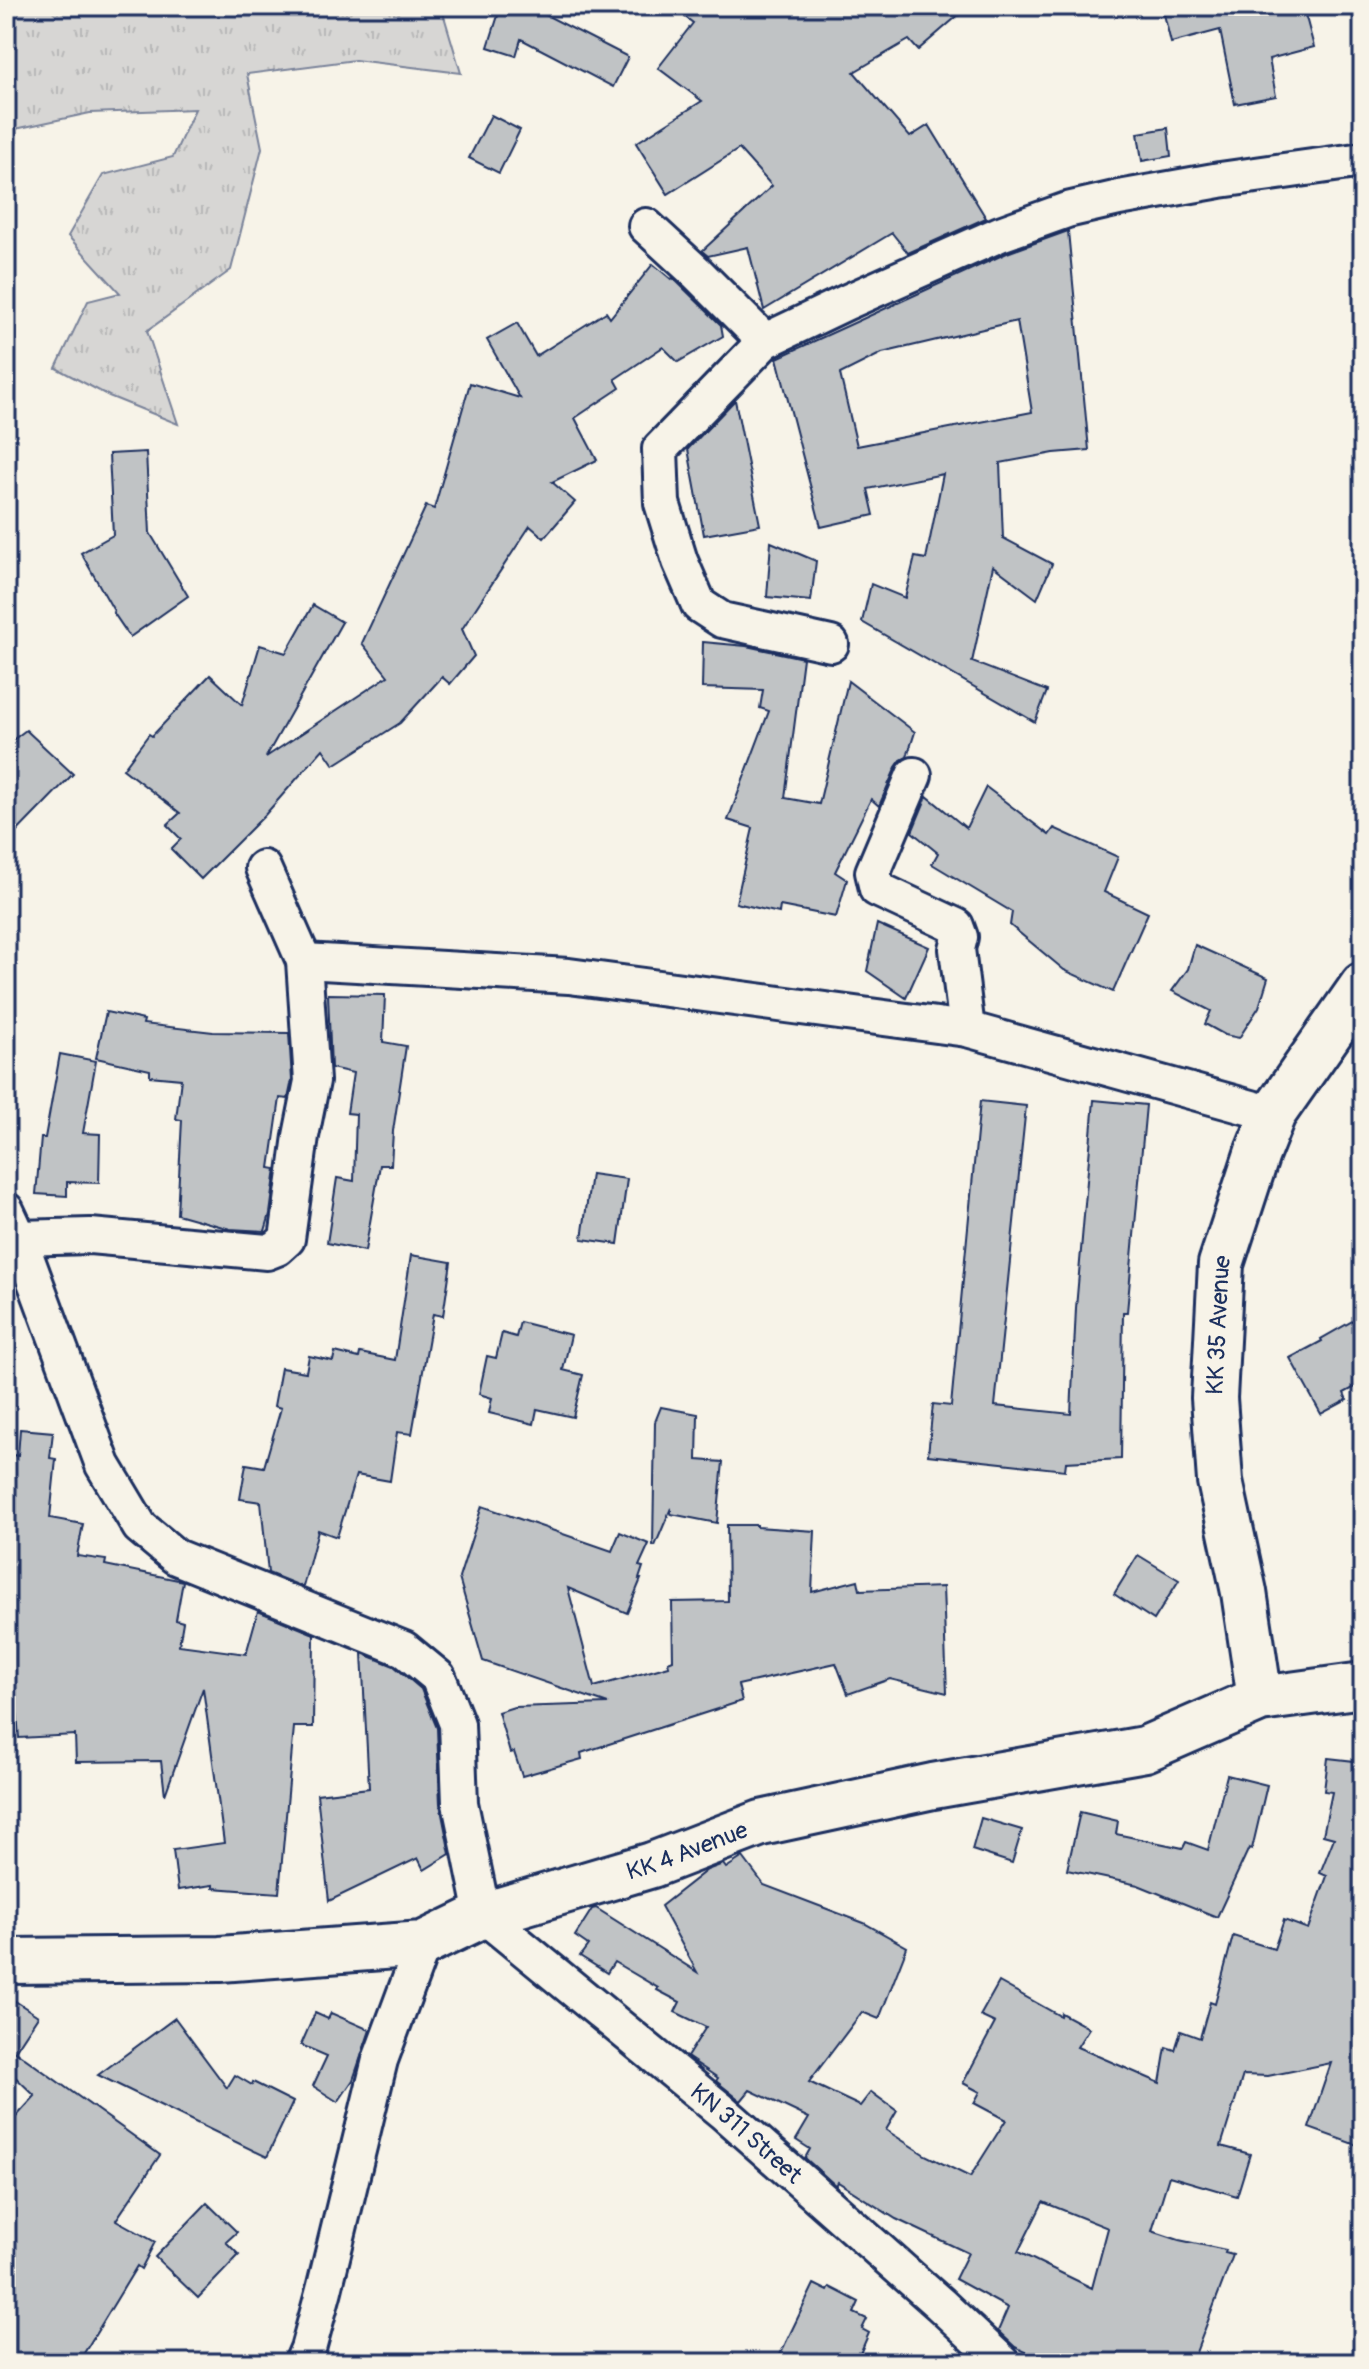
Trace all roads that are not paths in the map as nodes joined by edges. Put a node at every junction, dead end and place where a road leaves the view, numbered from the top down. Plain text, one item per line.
1 (1363, 160) edge
2 (646, 226) dead end
3 (765, 341) junction
4 (831, 644) dead end
5 (914, 775) dead end
6 (263, 868) dead end
7 (304, 961) junction
8 (1363, 985) edge
9 (967, 1029) junction
10 (1273, 1114) junction
11 (13, 1224) edge
12 (1363, 1685) edge
13 (1260, 1699) junction
14 (483, 1915) junction
15 (423, 1944) junction
16 (6, 1961) edge
17 (302, 2363) edge
18 (1003, 2363) edge

1 - 3 street
2 - 3 street
3 - 4 street
5 - 9 street
6 - 7 street
7 - 9 street
7 - 11 street
8 - 10 main road, KK 35 Avenue
9 - 10 street
10 - 13 main road, KK 35 Avenue
11 - 14 street
12 - 13 main road, KK 4 Avenue
13 - 14 main road, KK 4 Avenue
14 - 15 main road, KK 4 Avenue
14 - 18 street, KN 311 Street
15 - 16 main road, KK 4 Avenue
15 - 17 street

